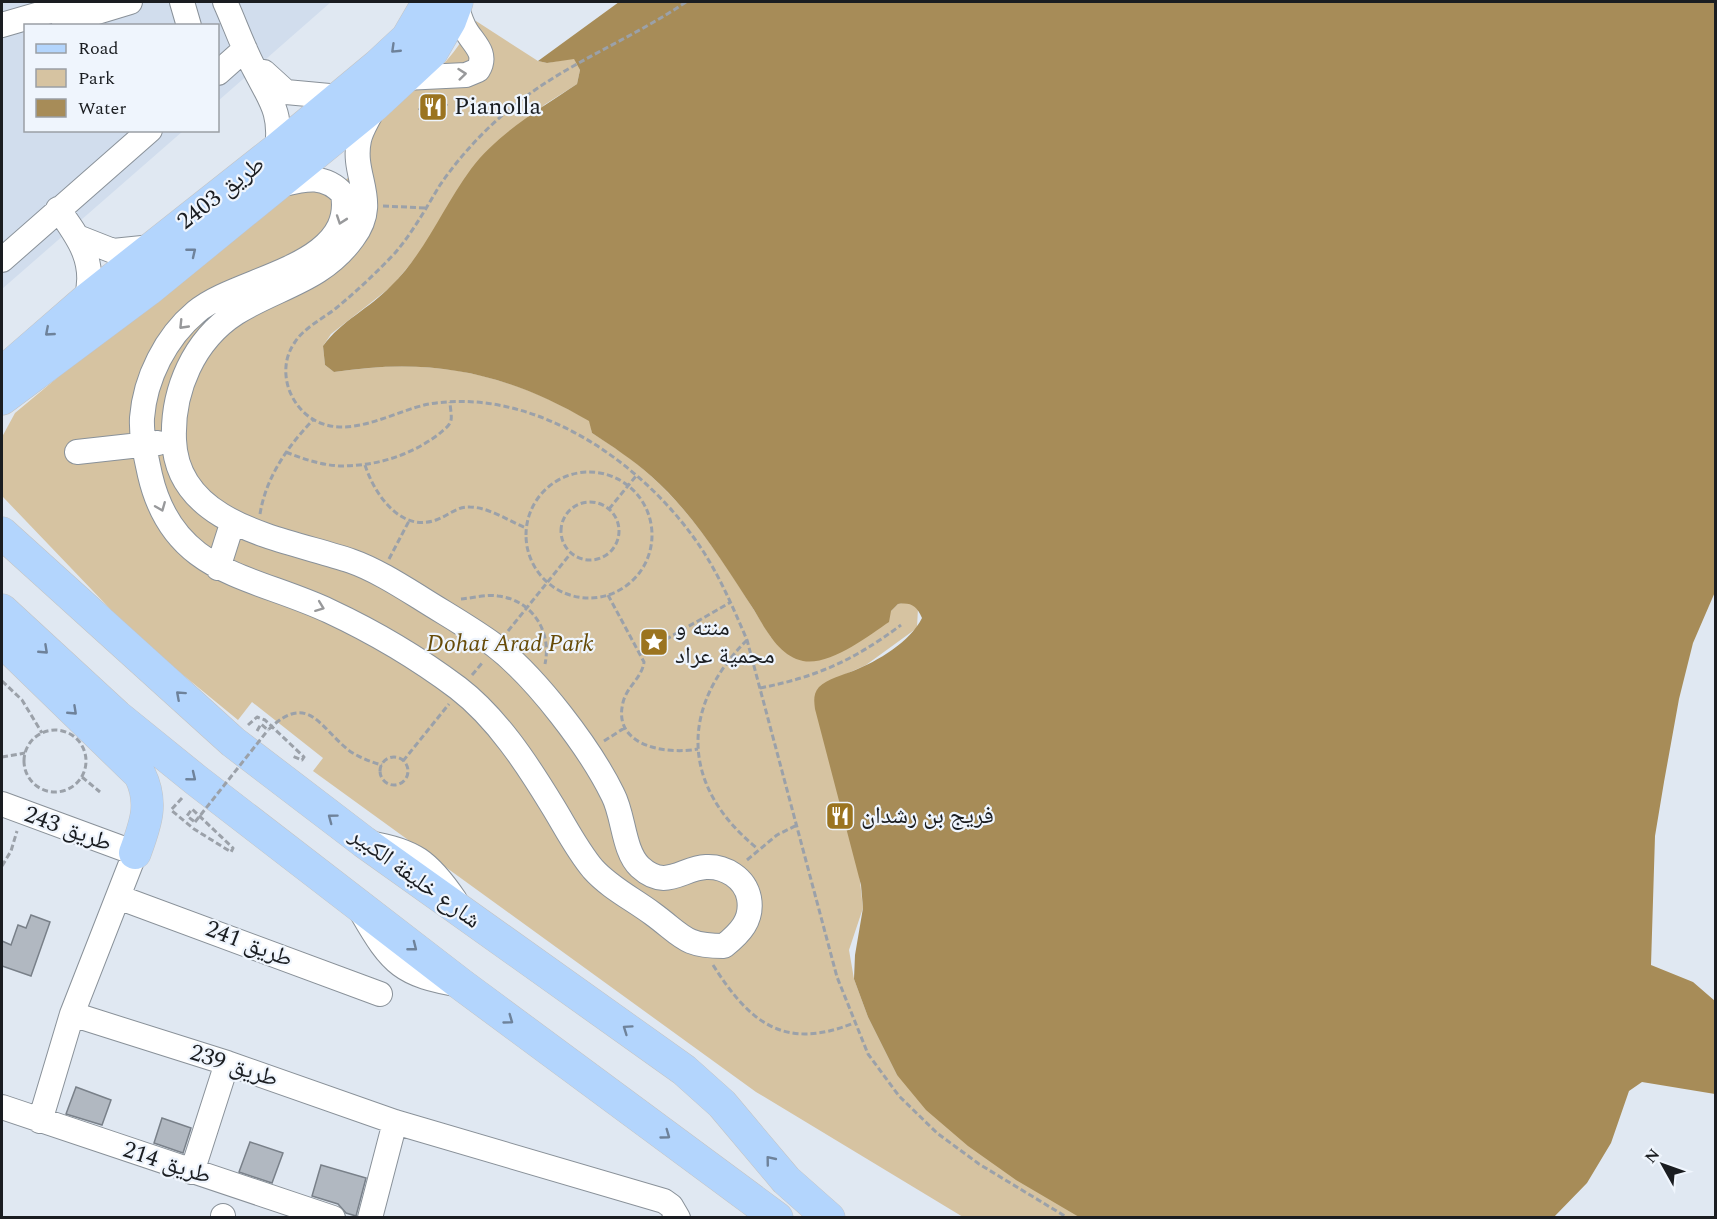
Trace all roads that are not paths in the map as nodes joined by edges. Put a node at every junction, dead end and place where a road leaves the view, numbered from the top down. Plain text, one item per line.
1 (81, 2) edge
2 (130, 2) edge
3 (182, 2) edge
4 (225, 2) edge
5 (447, 2) edge
6 (59, 24) edge
7 (188, 24) edge
8 (2, 25) edge
9 (24, 35) edge
10 (2, 42) edge
11 (245, 49) junction
12 (219, 72) edge
13 (404, 78) junction
14 (271, 88) junction
15 (340, 97) junction
16 (375, 105) junction
17 (148, 132) edge
18 (294, 147) junction
19 (333, 183) junction
20 (275, 186) junction
21 (58, 209) junction
22 (80, 238) junction
23 (152, 247) junction
24 (2, 260) edge
25 (86, 300) junction
26 (17, 375) edge
27 (2, 399) edge
28 (2, 411) edge
29 (174, 442) junction
30 (144, 444) junction
31 (77, 452) dead end
32 (2, 523) edge
33 (232, 524) junction
34 (12, 542) edge
35 (218, 568) junction
36 (2, 610) edge
37 (2, 640) edge
38 (13, 808) edge
39 (135, 853) junction
40 (635, 861) junction
41 (608, 882) junction
42 (118, 897) junction
43 (380, 994) dead end
44 (72, 1014) junction
45 (227, 1063) junction
46 (2, 1107) edge
47 (40, 1121) junction
48 (395, 1122) junction
49 (192, 1172) junction
50 (270, 1208) edge
51 (333, 1218) edge
52 (370, 1218) edge
53 (678, 1218) edge
54 (777, 1218) edge
55 (830, 1218) edge

1 - 8 street
2 - 6 street
3 - 7 street
4 - 11 street
5 - 13 main road, طريق 2403
13 -> 5 street
5 -> 15 main road, طريق 2403
9 - 10 street
11 - 12 street
11 - 14 street
13 - 16 main road, طريق 2403
14 - 15 street
14 - 18 street
15 - 18 main road, طريق 2403
16 - 18 main road, طريق 2403
16 - 29 street
17 - 21 street
18 - 19 street
18 - 20 main road, طريق 2403
18 - 23 main road, طريق 2403
19 - 20 street
19 -> 30 street
26 -> 20 main road, طريق 2403
21 - 22 street
21 - 24 street
22 - 23 street
22 - 25 street
23 - 25 main road, طريق 2403
25 -> 26 main road, طريق 2403
26 - 27 main road
26 - 28 main road
29 - 30 street
29 - 33 street
30 - 31 street
30 -> 35 street
32 - 34 main road, شارع خليفة الكبير
33 - 35 street
33 - 40 street
55 -> 34 main road, شارع خليفة الكبير
35 -> 41 street
36 -> 54 main road
37 -> 39 main road
38 - 39 street, طريق 243
39 - 42 street
40 - 41 street
40 - 41 street
42 - 43 street, طريق 241
42 - 44 street
44 - 45 street, طريق 239
44 - 47 street
45 - 48 street, طريق 239
45 - 49 street
46 - 47 street, طريق 214
47 - 49 street, طريق 214
48 - 52 street
48 - 53 street, طريق 239
49 - 50 street, طريق 214
50 - 51 street, طريق 214

